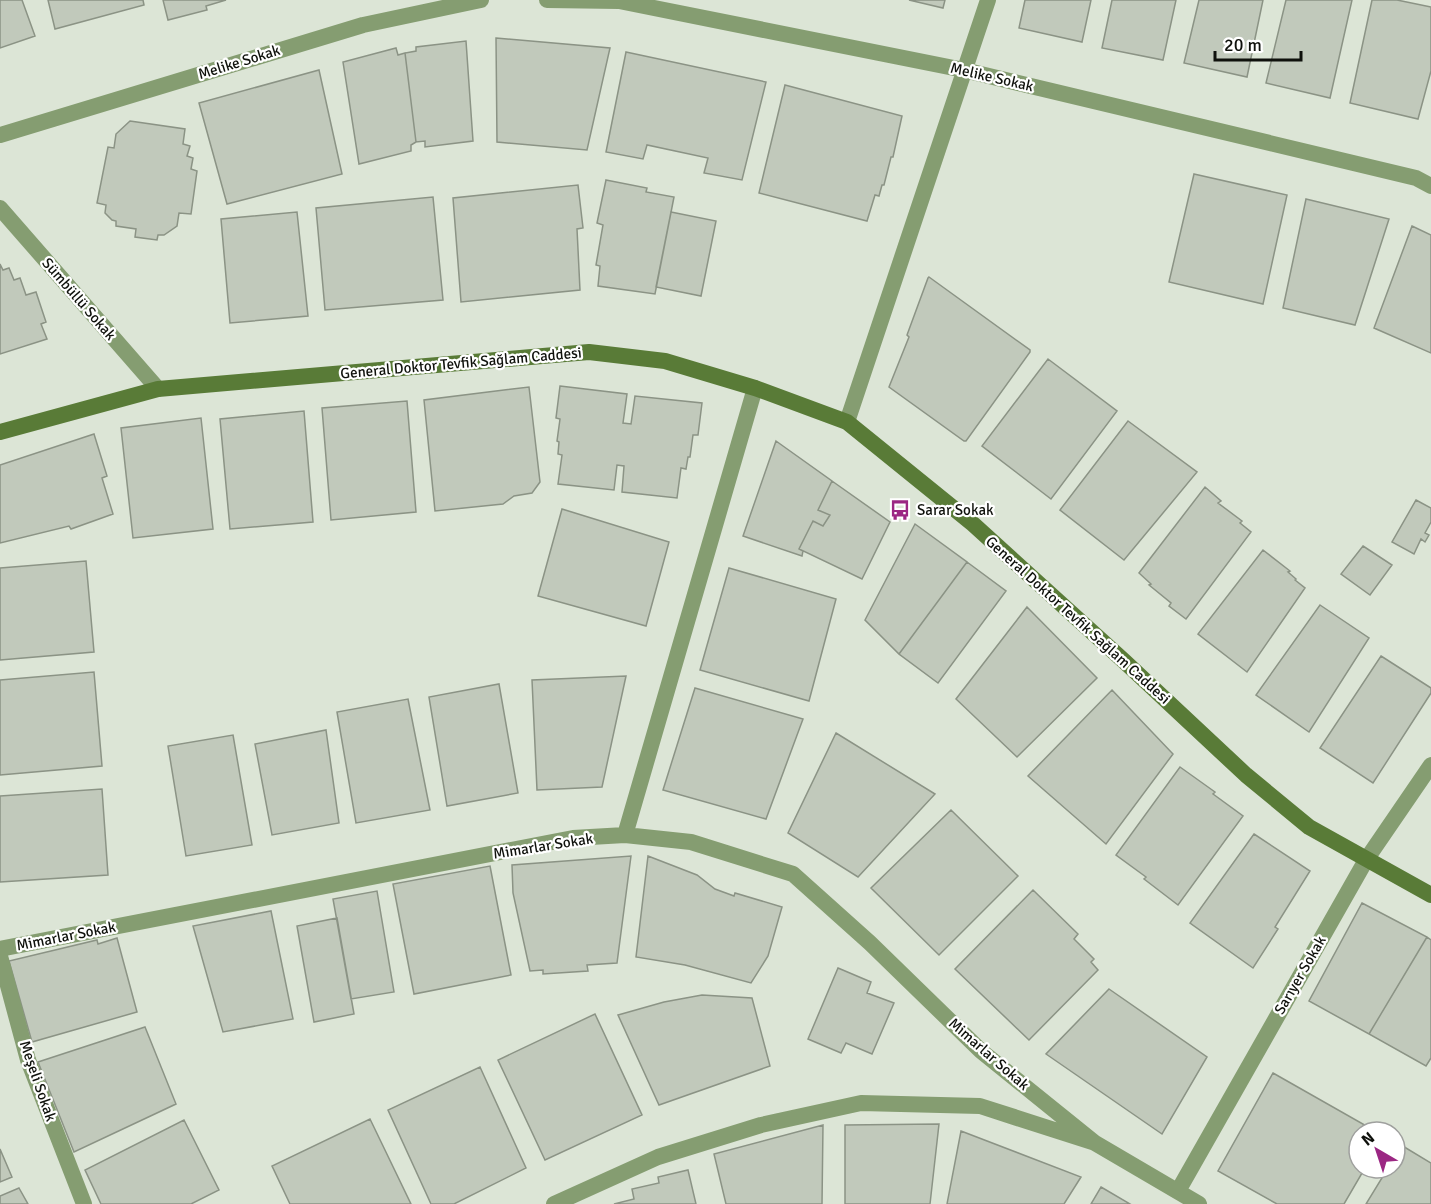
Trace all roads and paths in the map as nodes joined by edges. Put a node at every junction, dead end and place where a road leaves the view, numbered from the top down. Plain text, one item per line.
1 (481, 0) edge
2 (547, 0) edge
3 (988, 0) edge
4 (964, 70) junction
5 (0, 135) edge
6 (1431, 186) edge
7 (0, 208) edge
8 (755, 388) junction
9 (158, 389) junction
10 (847, 422) junction
11 (0, 432) edge
12 (1431, 765) edge
13 (625, 835) junction
14 (1366, 860) junction
15 (1431, 896) edge
16 (0, 949) edge
17 (0, 956) edge
18 (1095, 1143) junction
19 (1178, 1191) junction
20 (84, 1204) edge
21 (554, 1204) edge
22 (1199, 1204) edge

1 - 5 street, Melike Sokak
2 - 4 street, Melike Sokak
3 - 4 street
4 - 6 street, Melike Sokak
4 - 10 street
7 - 9 street, Sümbüllü Sokak
8 - 9 main road, General Doktor Tevfik Sağlam Caddesi
8 - 10 main road, General Doktor Tevfik Sağlam Caddesi
8 - 13 street
9 - 11 main road, General Doktor Tevfik Sağlam Caddesi
10 - 14 main road, General Doktor Tevfik Sağlam Caddesi
12 - 14 street, Sarıyer Sokak
13 - 16 street, Mimarlar Sokak
13 - 18 street, Mimarlar Sokak
14 - 15 main road, General Doktor Tevfik Sağlam Caddesi
14 - 19 street, Sarıyer Sokak
17 - 20 street, Meşeli Sokak
18 - 19 street, Mimarlar Sokak
18 - 21 street, Mimarlar Sokak
19 - 22 street, Mimarlar Sokak

